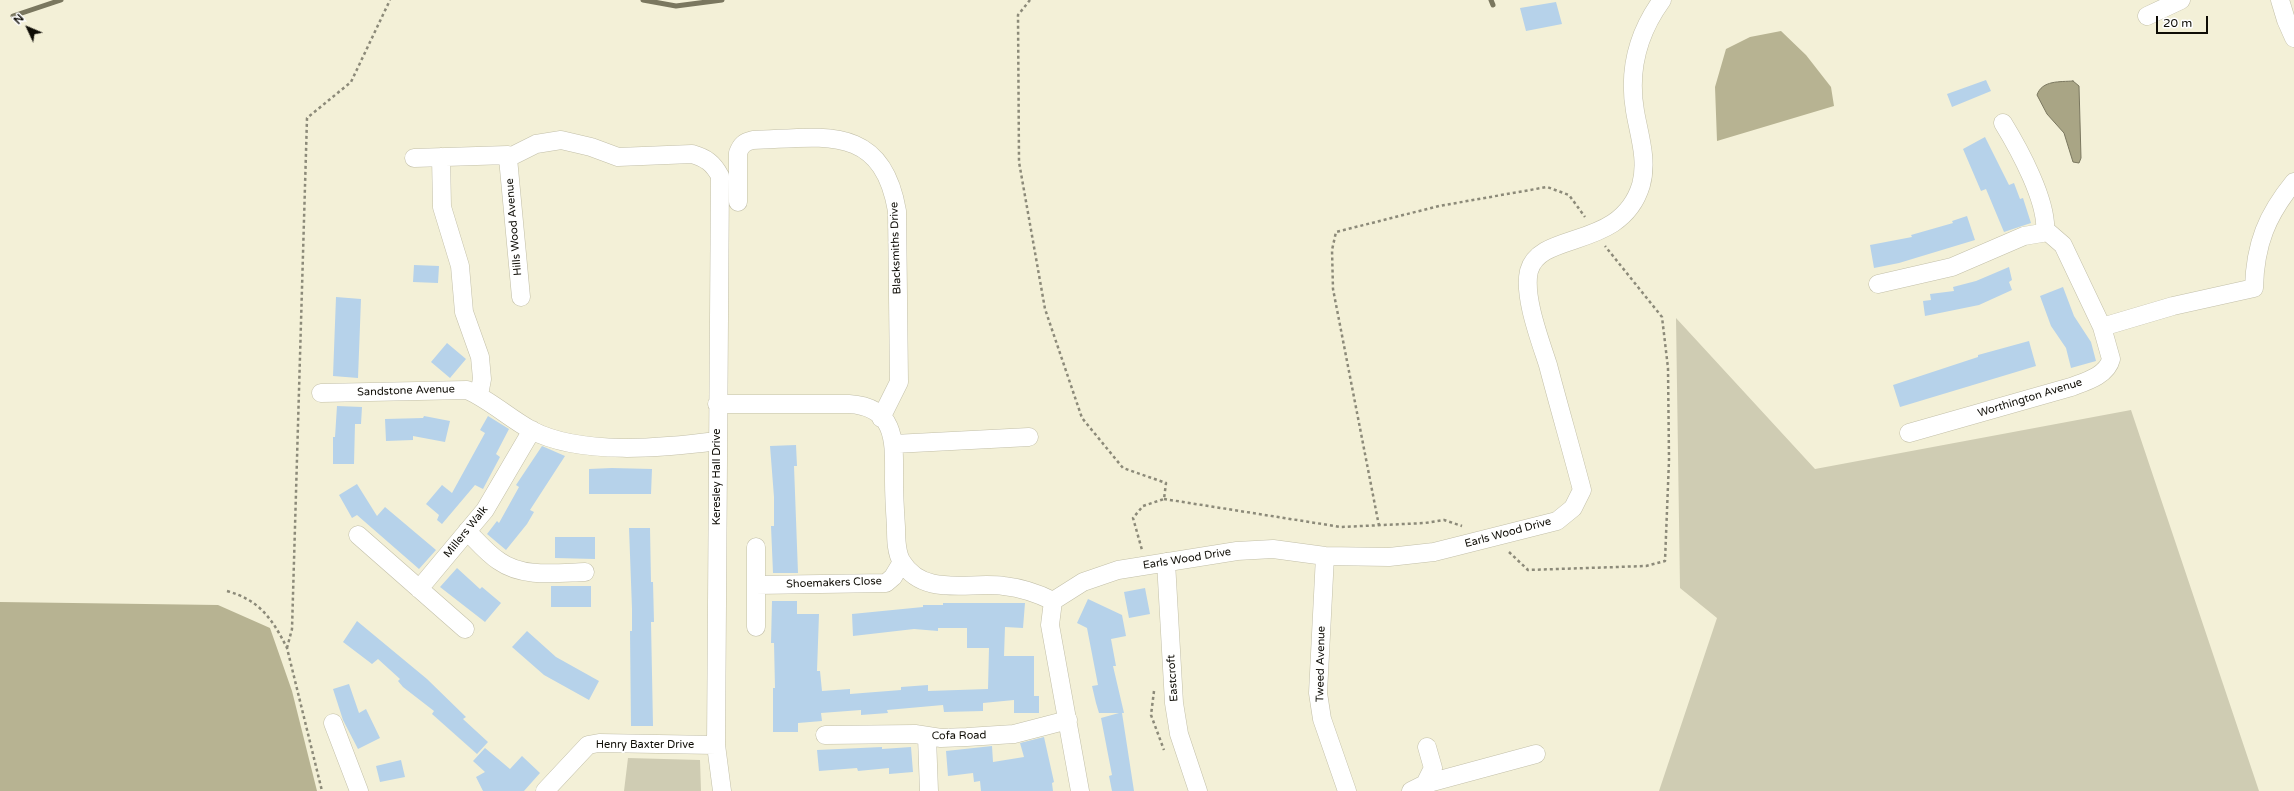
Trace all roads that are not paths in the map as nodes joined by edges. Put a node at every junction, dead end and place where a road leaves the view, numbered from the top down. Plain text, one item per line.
1 (1662, 0) edge
2 (2181, 0) edge
3 (2280, 0) edge
4 (2147, 16) dead end
5 (2294, 38) edge
6 (2004, 124) dead end
7 (441, 157) junction
8 (414, 158) dead end
9 (508, 158) junction
10 (2294, 182) edge
11 (738, 202) dead end
12 (2045, 232) junction
13 (1878, 284) dead end
14 (521, 297) dead end
15 (2102, 327) junction
16 (321, 393) dead end
17 (479, 395) junction
18 (717, 404) junction
19 (882, 418) junction
20 (532, 430) junction
21 (1909, 433) dead end
22 (1029, 437) dead end
23 (717, 441) junction
24 (894, 444) junction
25 (468, 531) junction
26 (358, 535) dead end
27 (756, 546) dead end
28 (1325, 556) junction
29 (902, 562) junction
30 (1166, 562) junction
31 (585, 572) dead end
32 (756, 585) junction
33 (419, 589) junction
34 (1053, 601) junction
35 (756, 627) dead end
36 (465, 628) dead end
37 (1068, 720) junction
38 (333, 723) dead end
39 (825, 735) dead end
40 (927, 737) junction
41 (716, 745) junction
42 (1427, 747) dead end
43 (1536, 754) dead end
44 (1418, 787) edge
45 (359, 791) edge
46 (545, 791) edge
47 (722, 791) edge
48 (929, 791) edge
49 (1080, 791) edge
50 (1198, 791) edge
51 (1347, 791) edge

1 - 28 street, Earls Wood Drive
2 - 4 street
3 - 5 street
6 - 12 street
7 - 8 street
7 - 9 street
7 - 17 street
9 - 14 street, Hills Wood Avenue
9 - 18 street, Keresley Hall Drive
10 - 15 street
11 - 19 street, Blacksmiths Drive
12 - 13 street
12 - 15 street, Worthington Avenue
15 - 21 street, Worthington Avenue
16 - 17 street, Sandstone Avenue
17 - 20 street, Sandstone Avenue
18 - 19 street
18 - 23 street, Keresley Hall Drive
19 - 24 street
20 - 23 street, Sandstone Avenue
20 - 25 street, Millers Walk
22 - 24 street
23 - 41 street, Keresley Hall Drive
24 - 29 street
25 - 31 street
25 - 33 street, Millers Walk
26 - 33 street
27 - 32 street
28 - 30 street, Earls Wood Drive
28 - 51 street, Tweed Avenue
29 - 32 street, Shoemakers Close
29 - 34 street
30 - 34 street, Earls Wood Drive
30 - 50 street, Eastcroft
32 - 35 street
33 - 36 street
34 - 37 street
37 - 40 street, Cofa Road
37 - 49 street
38 - 45 street
39 - 40 street, Cofa Road
40 - 48 street
41 - 46 street, Henry Baxter Drive
41 - 47 street, Keresley Hall Drive
42 - 44 street
43 - 44 street

